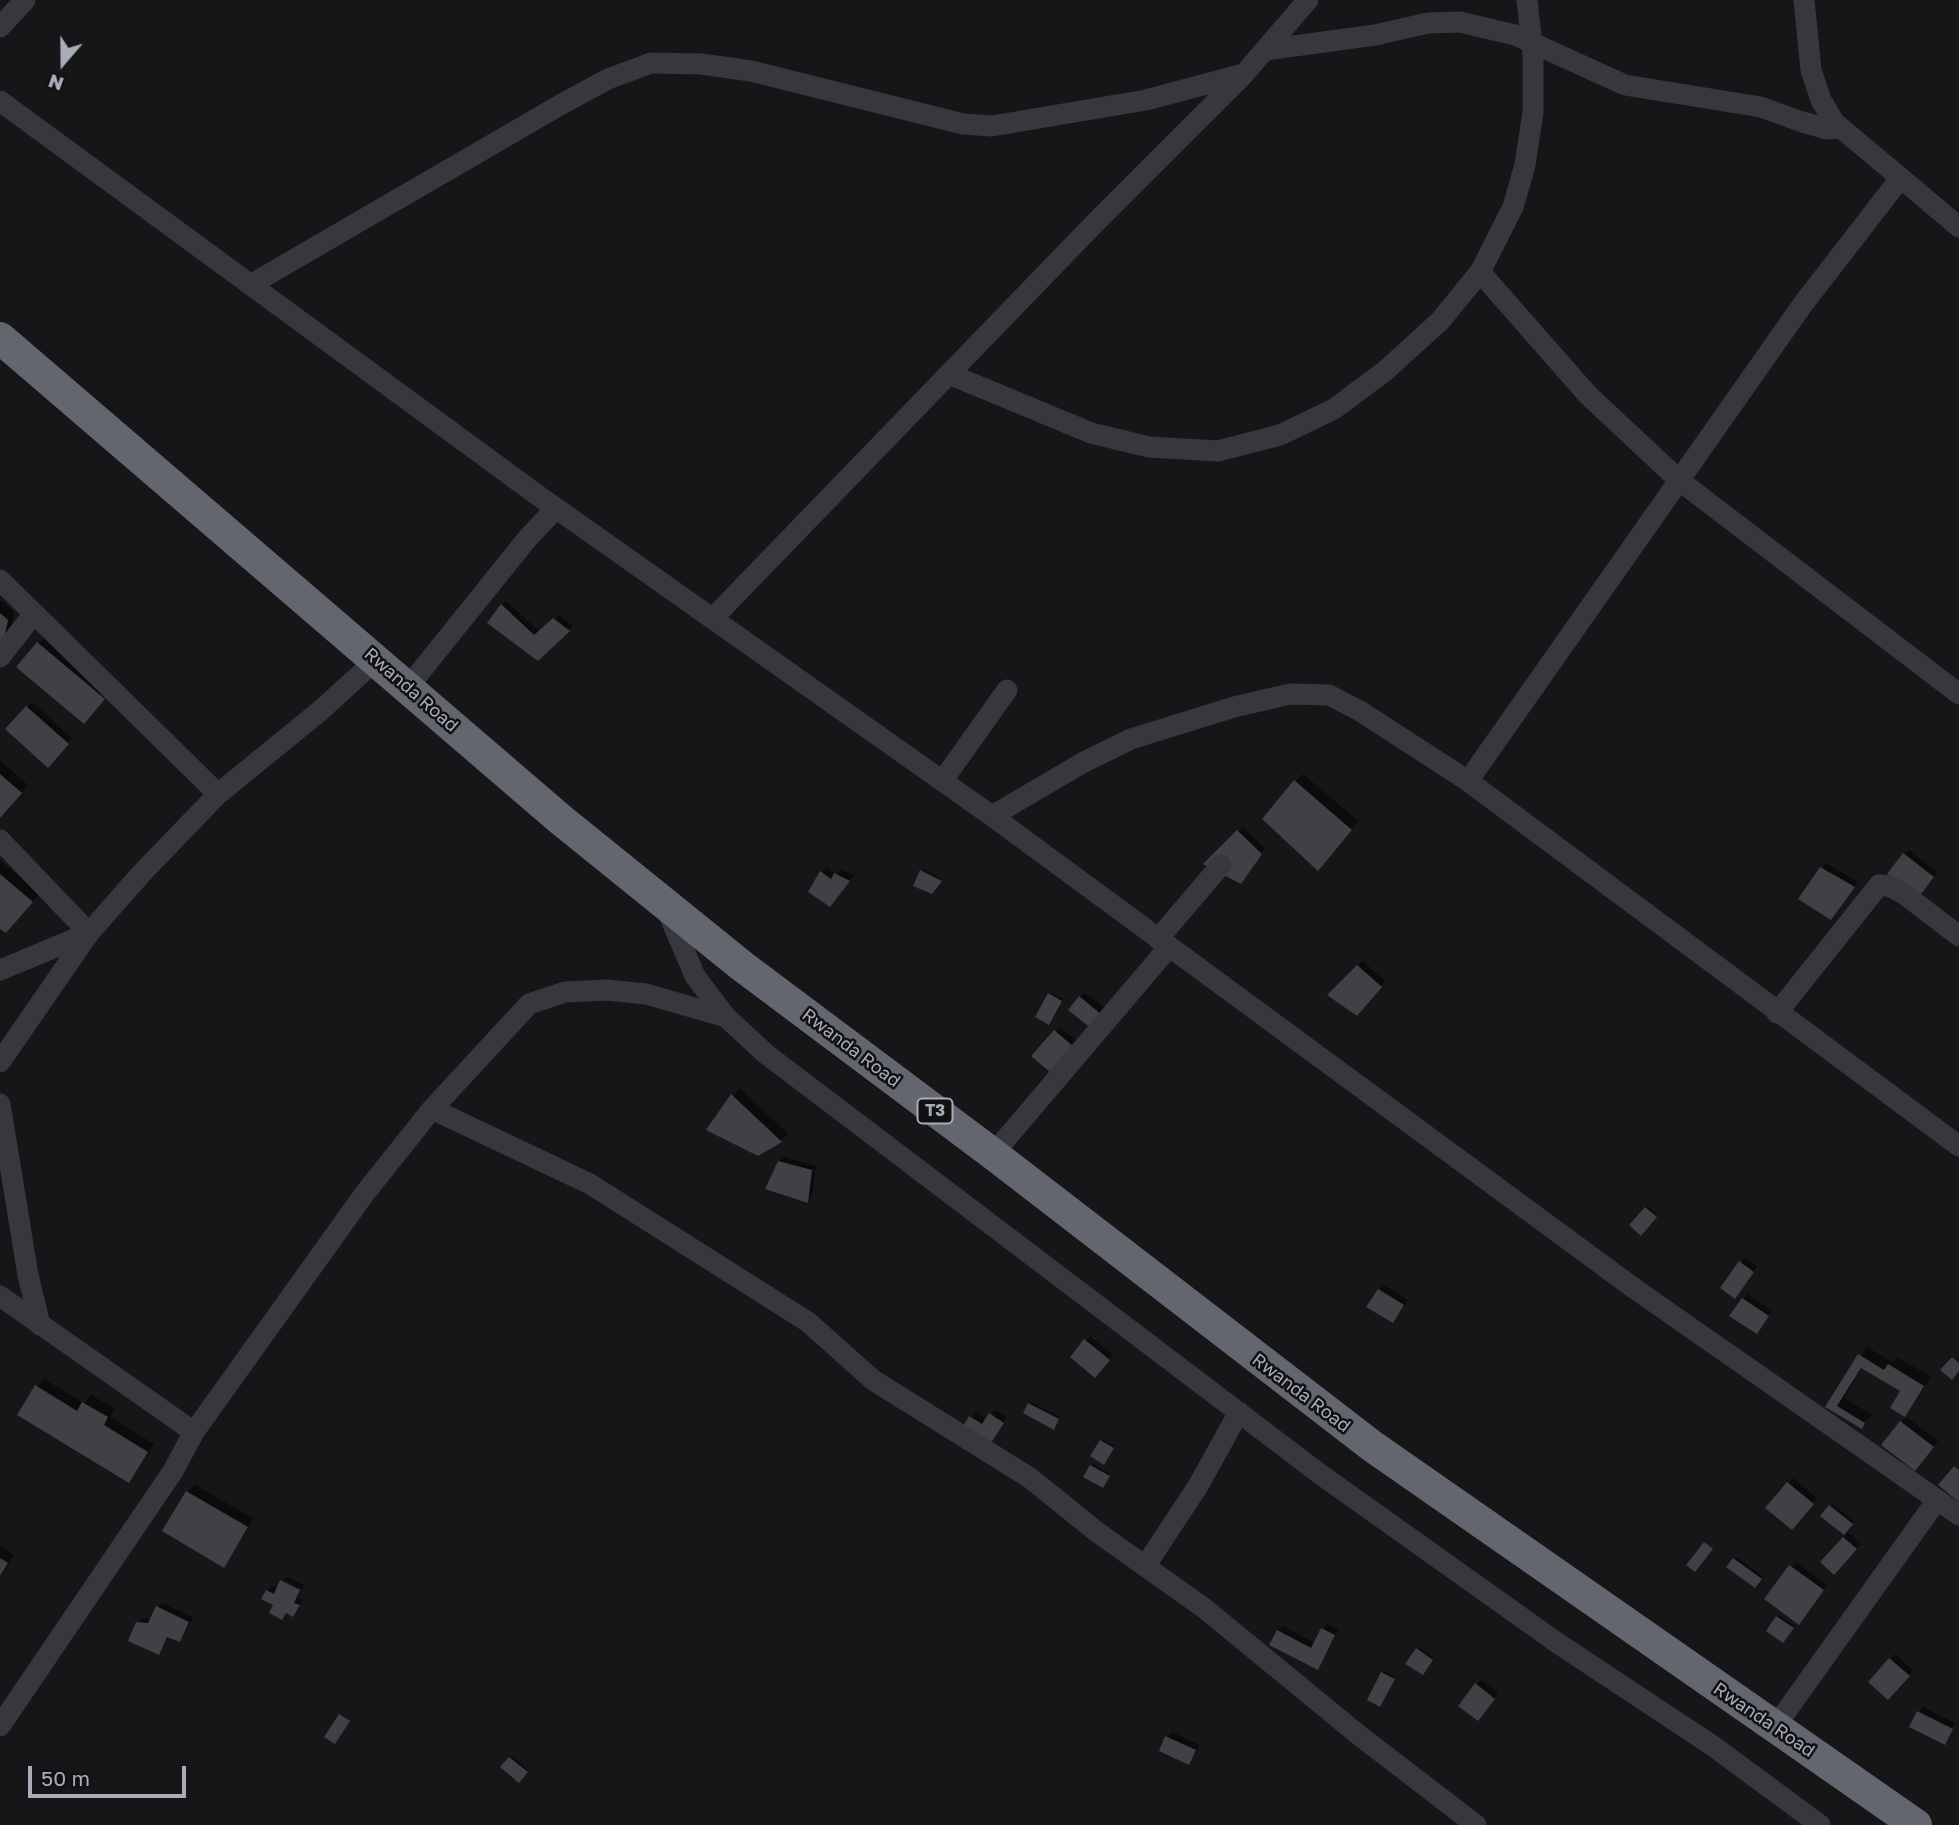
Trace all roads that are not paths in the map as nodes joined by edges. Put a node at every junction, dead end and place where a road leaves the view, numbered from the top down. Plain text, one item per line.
1 (25, 0) edge
2 (1308, 0) edge
3 (1527, 0) edge
4 (1804, 0) edge
5 (0, 27) edge
6 (1531, 43) junction
7 (1265, 50) junction
8 (1244, 74) junction
9 (0, 101) edge
10 (1840, 128) junction
11 (1899, 180) junction
12 (1959, 227) edge
13 (1480, 272) junction
14 (250, 285) junction
15 (0, 338) edge
16 (949, 374) junction
17 (1681, 481) junction
18 (556, 508) junction
19 (0, 580) edge
20 (33, 615) junction
21 (713, 618) junction
22 (0, 657) edge
23 (376, 660) junction
24 (408, 687) junction
25 (1007, 690) dead end
26 (1959, 694) edge
27 (943, 780) junction
28 (1468, 781) junction
29 (218, 794) junction
30 (992, 816) junction
31 (0, 840) edge
32 (1222, 865) dead end
33 (666, 907) junction
34 (89, 933) junction
35 (1959, 936) edge
36 (1163, 943) junction
37 (0, 970) edge
38 (1777, 1013) junction
39 (726, 1017) junction
40 (0, 1062) edge
41 (0, 1104) edge
42 (432, 1109) junction
43 (1959, 1146) edge
44 (993, 1154) junction
45 (0, 1296) edge
46 (40, 1325) junction
47 (1239, 1412) junction
48 (194, 1432) junction
49 (1937, 1500) junction
50 (1959, 1515) edge
51 (1146, 1565) junction
52 (0, 1726) edge
53 (1775, 1727) junction
54 (1476, 1825) edge
55 (1820, 1825) edge
56 (1916, 1825) edge

1 - 5 street
2 - 7 street
3 - 6 street
4 - 10 street
6 - 7 street
6 - 10 street
6 - 13 street
7 - 8 street
8 - 14 street
8 - 16 street
9 - 14 street
10 - 11 street
11 - 12 street
11 - 17 street
13 - 16 street
13 - 17 street
14 - 18 street
15 - 23 highway, Rwanda Road / T3
16 - 21 street
17 - 26 street
17 - 28 street
18 - 21 street
18 - 24 street
19 - 20 street
20 - 22 street
20 - 29 street
21 - 27 street
23 - 24 highway, Rwanda Road / T3
23 - 29 street
24 - 33 highway, Rwanda Road / T3
25 - 27 street
27 - 30 street
28 - 30 street
28 - 38 street
29 - 34 street
30 - 36 street
31 - 34 street
32 - 36 street
33 - 39 street
33 - 44 highway, Rwanda Road / T3
34 - 37 street
34 - 40 street
35 - 38 street
36 - 44 street
36 - 49 street
38 - 43 street
39 - 42 street
39 - 47 street
41 - 46 street
42 - 48 street
42 - 51 street
44 - 53 highway, Rwanda Road / T3
45 - 46 street
46 - 48 street
47 - 51 street
47 - 55 street
48 - 52 street
49 - 50 street
49 - 53 street
51 - 54 street
53 - 56 highway, Rwanda Road / T3

